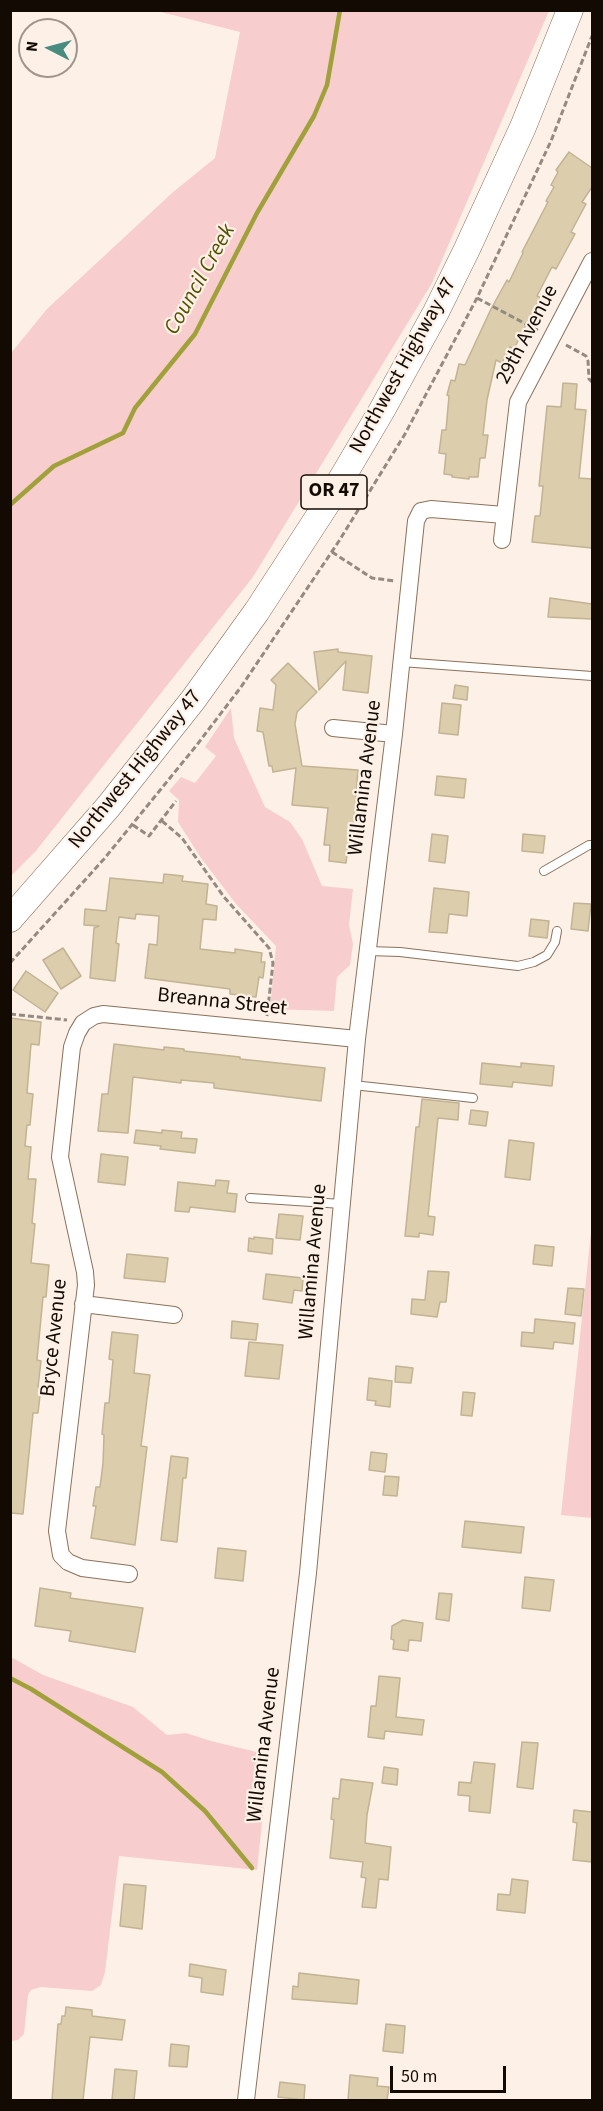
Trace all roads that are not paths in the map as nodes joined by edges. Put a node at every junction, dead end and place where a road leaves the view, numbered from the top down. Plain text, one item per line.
1 (570, 10) edge
2 (592, 261) edge
3 (504, 515) junction
4 (502, 540) dead end
5 (401, 662) junction
6 (592, 676) edge
7 (333, 728) dead end
8 (394, 734) junction
9 (592, 845) edge
10 (544, 871) dead end
11 (10, 919) edge
12 (557, 931) dead end
13 (368, 951) junction
14 (83, 1023) joint
15 (357, 1039) junction
16 (353, 1085) junction
17 (473, 1098) dead end
18 (250, 1198) dead end
19 (342, 1204) junction
20 (83, 1304) junction
21 (174, 1315) dead end
22 (129, 1574) dead end
23 (246, 2100) edge

1 - 11 main road, Northwest Highway 47 / OR 47
2 - 3 street, 29th Avenue
3 - 4 street, 29th Avenue
3 - 5 street, Willamina Avenue
5 - 6 lane
5 - 8 street, Willamina Avenue
7 - 8 street
8 - 13 street, Willamina Avenue
9 - 10 lane
12 - 13 lane
13 - 15 street, Willamina Avenue
14 - 15 street, Breanna Street
14 - 20 street, Bryce Avenue
15 - 16 street, Willamina Avenue
16 - 17 lane
16 - 19 street, Willamina Avenue
18 - 19 lane
19 - 23 street, Willamina Avenue
20 - 21 street
20 - 22 street, Bryce Avenue

